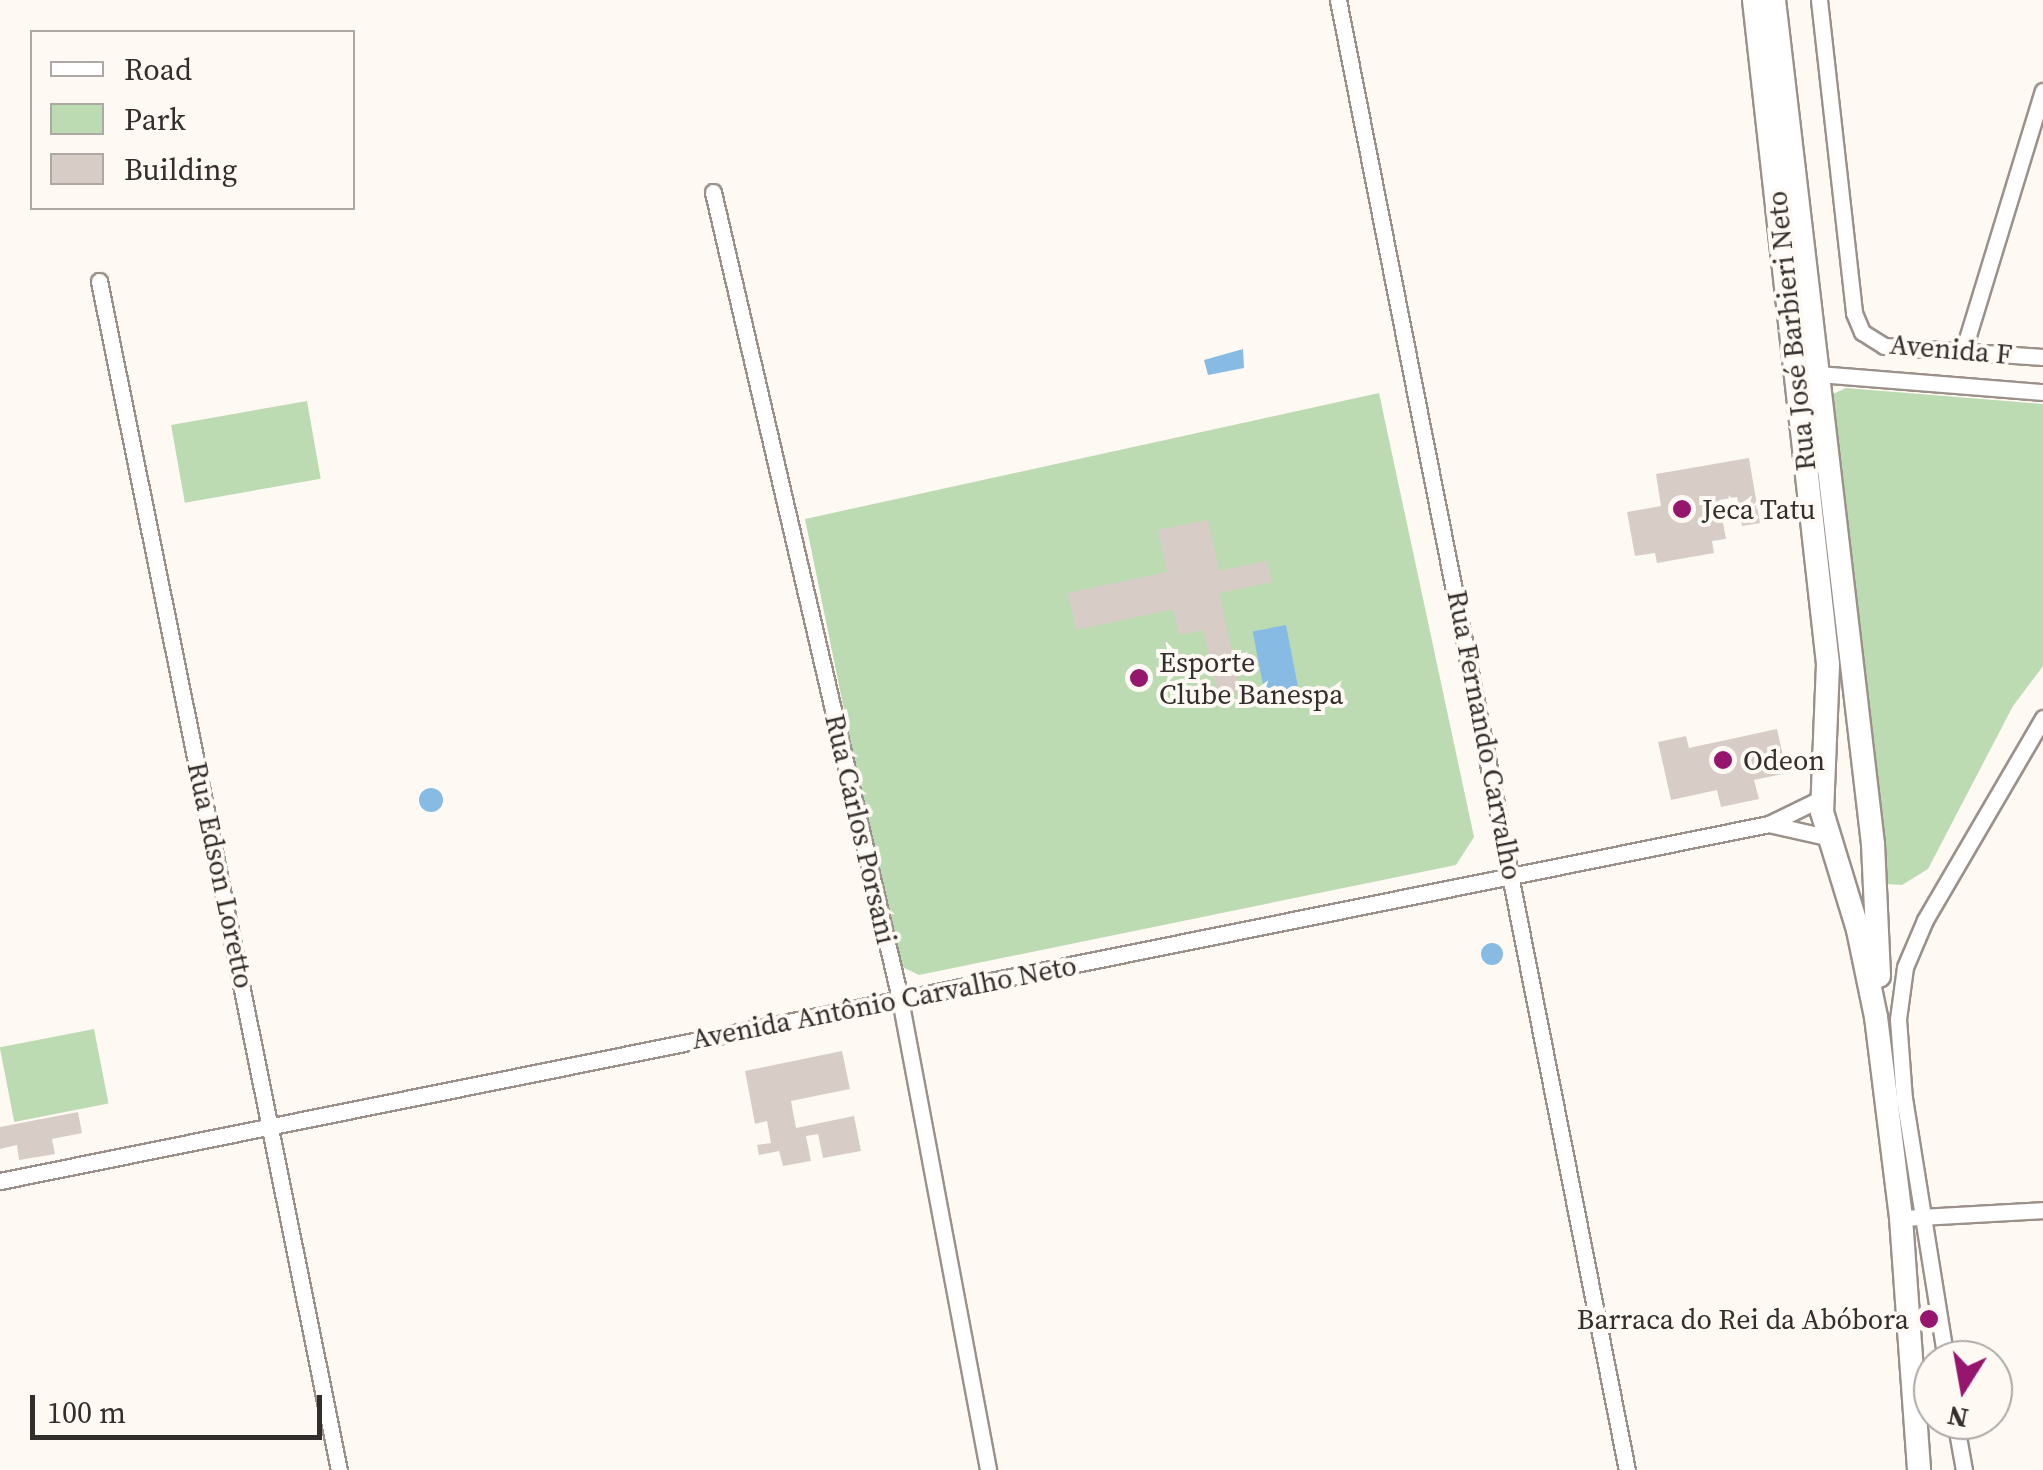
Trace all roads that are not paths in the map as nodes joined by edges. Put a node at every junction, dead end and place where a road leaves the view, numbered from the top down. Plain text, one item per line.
1 (1338, 0) edge
2 (1754, 0) edge
3 (1774, 0) edge
4 (1819, 0) edge
5 (2043, 92) edge
6 (712, 192) dead end
7 (99, 281) dead end
8 (1963, 352) junction
9 (2043, 356) edge
10 (1818, 374) junction
11 (2043, 392) edge
12 (2043, 718) edge
13 (1864, 775) junction
14 (1820, 790) junction
15 (1768, 824) junction
16 (1828, 844) junction
17 (1873, 844) junction
18 (1513, 878) junction
19 (900, 999) junction
20 (1876, 1017) junction
21 (272, 1124) junction
22 (0, 1181) edge
23 (2043, 1210) edge
24 (1928, 1216) junction
25 (1901, 1218) junction
26 (1944, 1340) edge
27 (1959, 1440) edge
28 (339, 1470) edge
29 (988, 1470) edge
30 (1627, 1470) edge
31 (1919, 1470) edge
32 (1964, 1470) edge

1 - 18 street, Rua Fernando Carvalho
2 - 14 main road, Rua José Barbieri Neto
3 - 10 main road, Rua José Barbieri Neto
4 - 8 street, Avenida F
5 - 8 street
6 - 19 street, Rua Carlos Porsani
7 - 21 street, Rua Edson Loretto
8 - 9 street, Avenida F
10 - 11 street
10 - 13 main road, Rua José Barbieri Neto
12 - 24 street
13 - 14 main road
13 - 17 main road, Rua José Barbieri Neto
14 - 15 street
14 - 16 main road, Rua José Barbieri Neto
15 - 16 street
15 - 18 street, Avenida Antônio Carvalho Neto
16 - 17 main road
16 - 20 main road
17 - 20 main road
18 - 19 street, Avenida Antônio Carvalho Neto
18 - 30 street, Rua Fernando Carvalho
19 - 21 street, Avenida Antônio Carvalho Neto
19 - 29 street, Rua Carlos Porsani
20 - 25 main road
21 - 22 street, Avenida Antônio Carvalho Neto
21 - 28 street, Rua Edson Loretto
23 - 24 street
24 - 25 street
24 - 26 street
25 - 31 main road
27 - 32 street

